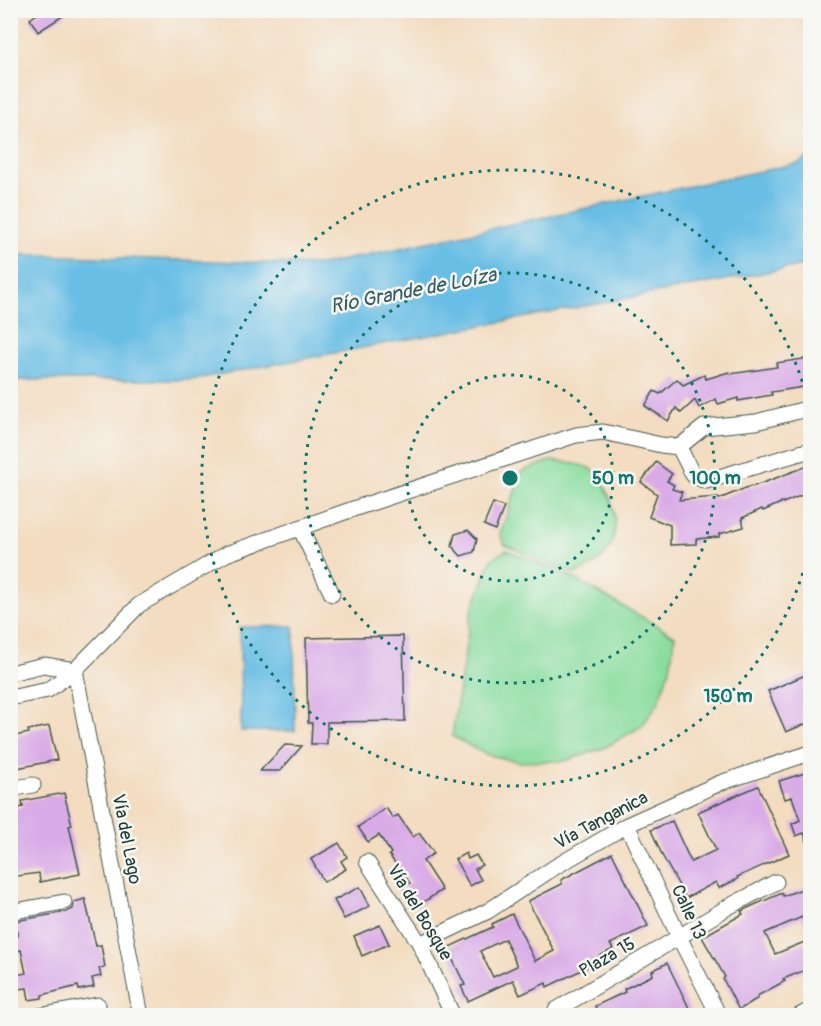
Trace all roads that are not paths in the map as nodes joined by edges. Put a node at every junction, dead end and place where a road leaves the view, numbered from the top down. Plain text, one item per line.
1 (810, 408) edge
2 (680, 447) junction
3 (810, 450) edge
4 (300, 528) junction
5 (332, 594) dead end
6 (75, 670) junction
7 (10, 672) edge
8 (10, 698) edge
9 (810, 753) edge
10 (33, 785) dead end
11 (10, 789) edge
12 (627, 825) junction
13 (367, 862) dead end
14 (776, 882) dead end
15 (64, 902) dead end
16 (10, 912) edge
17 (679, 937) junction
18 (420, 944) junction
19 (98, 1005) dead end
20 (556, 1010) dead end
21 (810, 1010) edge
22 (39, 1016) edge
23 (141, 1016) edge
24 (453, 1016) edge
25 (719, 1016) edge
26 (799, 1016) edge

1 - 2 street
2 - 3 street
2 - 4 street
4 - 5 street
4 - 6 street
6 - 7 street
6 - 8 street
6 - 23 street, Vía del Lago
9 - 12 street, Vía Tanganica
10 - 11 street
12 - 17 street, Calle 13
12 - 18 street, Vía Tanganica
13 - 18 street, Vía del Bosque
14 - 17 street, Plaza 15
15 - 16 street
17 - 20 street, Plaza 15
17 - 25 street, Calle 13
18 - 24 street, Vía del Bosque
19 - 22 street
21 - 26 street

